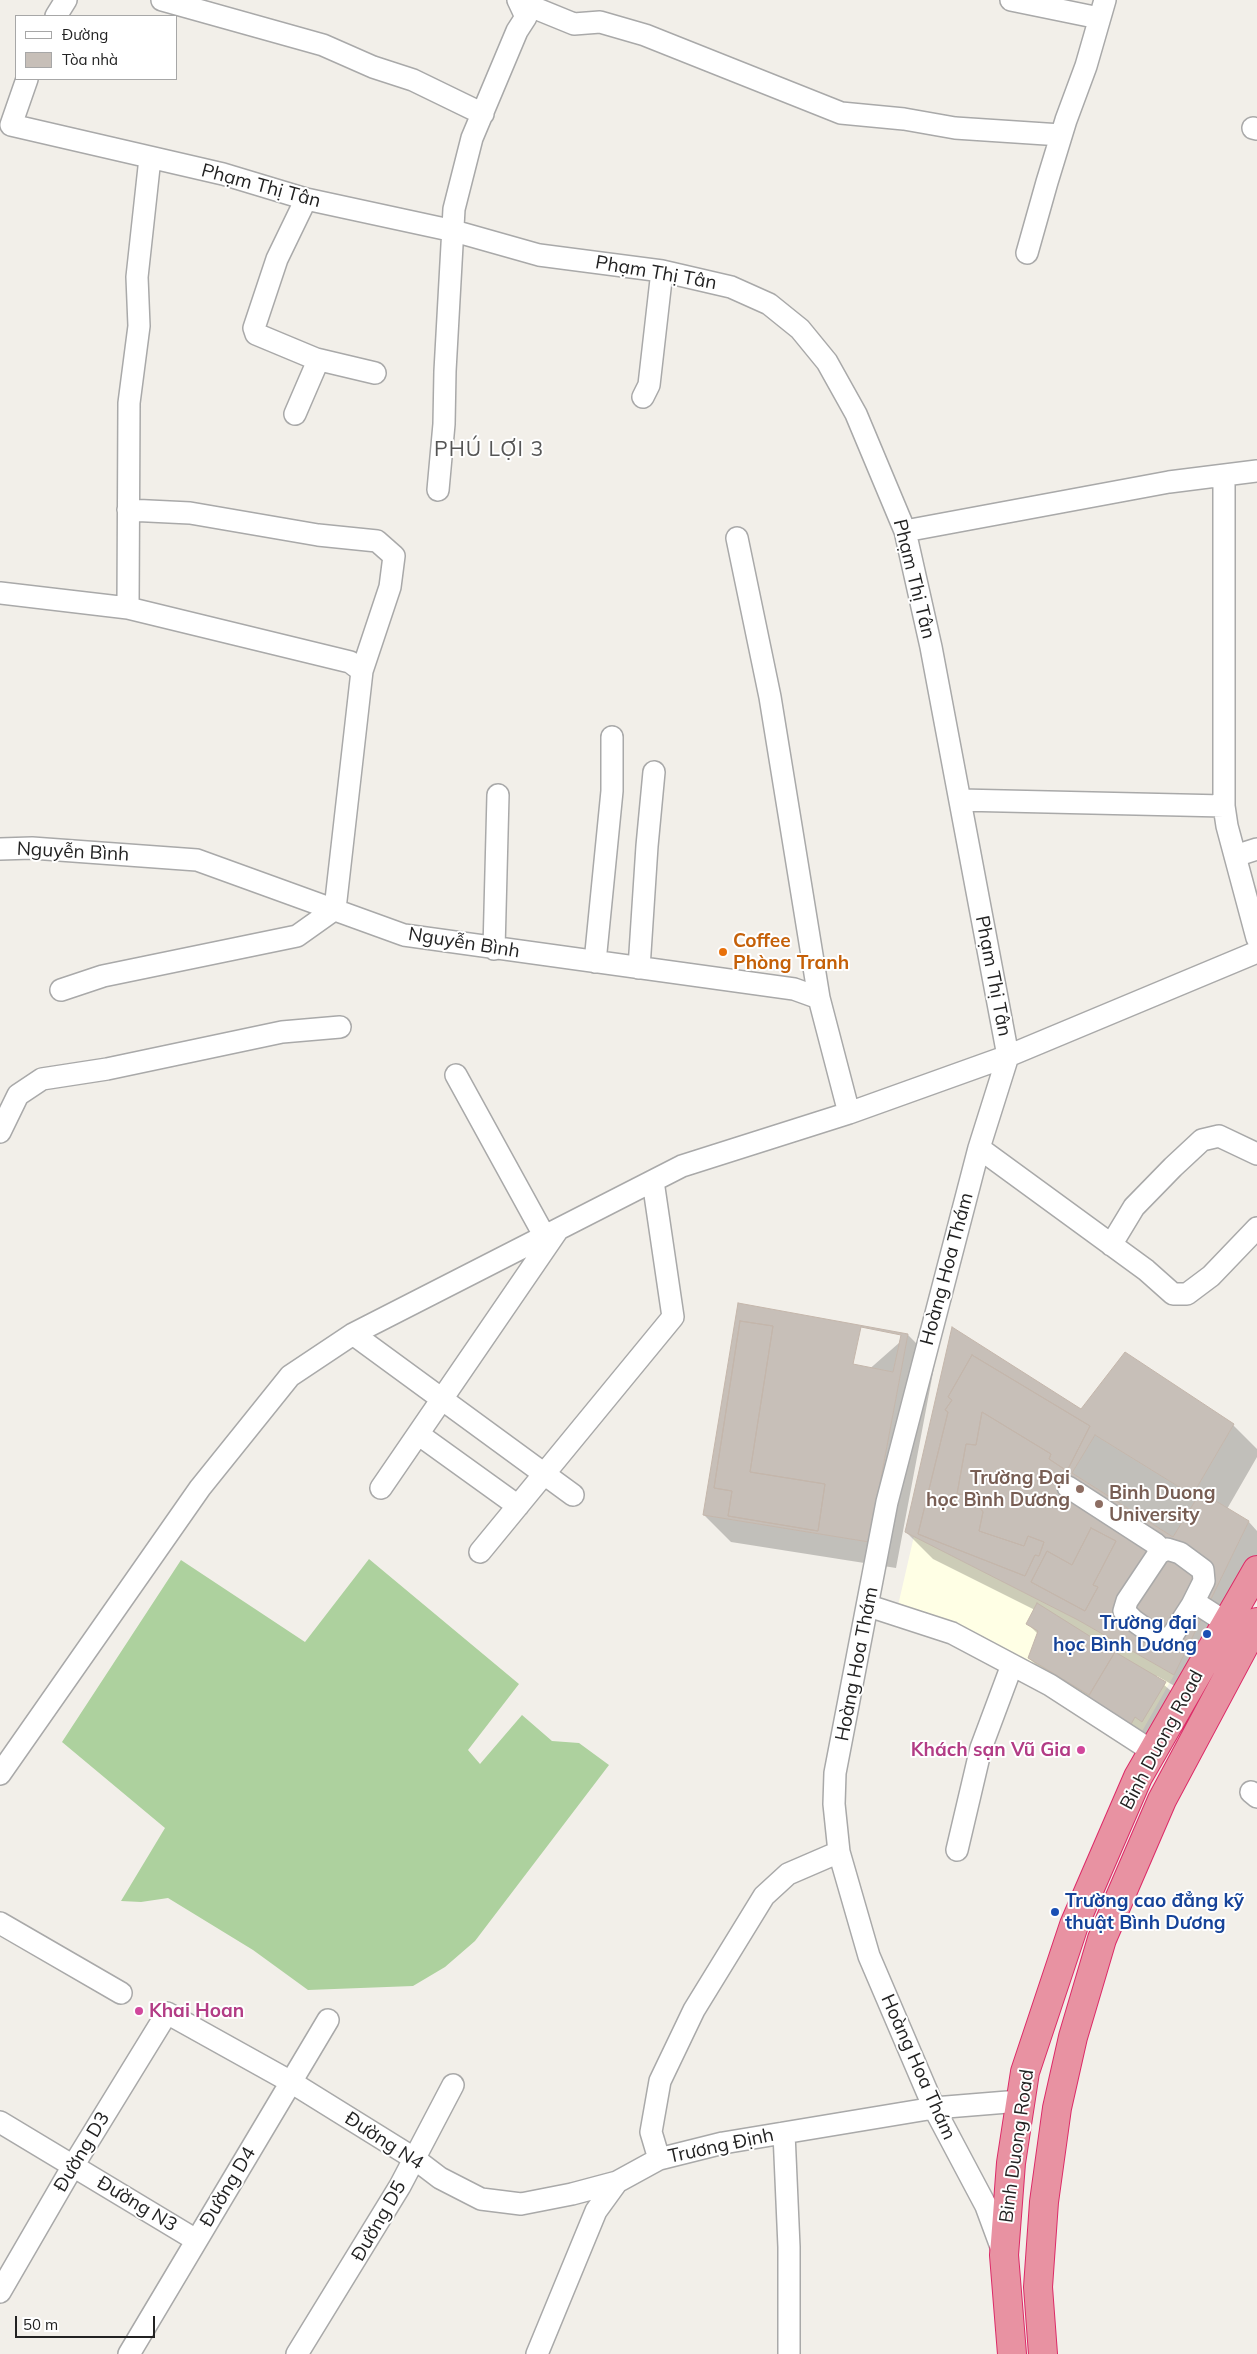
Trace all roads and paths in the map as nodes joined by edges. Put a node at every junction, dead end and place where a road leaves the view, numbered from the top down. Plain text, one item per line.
1 (66, 0) edge
2 (162, 0) edge
3 (1011, 0) edge
4 (519, 1) edge
5 (1102, 9) edge
6 (57, 15) edge
7 (27, 80) edge
8 (483, 114) junction
9 (6, 125) edge
10 (1061, 135) junction
11 (150, 158) junction
12 (306, 199) junction
13 (454, 231) junction
14 (1028, 253) dead end
15 (662, 271) junction
16 (316, 359) junction
17 (375, 373) dead end
18 (643, 397) dead end
19 (295, 414) dead end
20 (1257, 471) edge
21 (1224, 475) junction
22 (438, 490) dead end
23 (128, 510) junction
24 (904, 531) junction
25 (737, 538) dead end
26 (0, 593) edge
27 (128, 608) junction
28 (362, 671) junction
29 (612, 737) dead end
30 (654, 772) dead end
31 (498, 795) dead end
32 (960, 800) junction
33 (1224, 806) junction
34 (0, 848) edge
35 (1257, 849) edge
36 (1235, 856) junction
37 (335, 909) junction
38 (1257, 938) edge
39 (494, 949) junction
40 (1257, 952) edge
41 (595, 962) junction
42 (639, 968) junction
43 (60, 990) dead end
44 (819, 998) junction
45 (340, 1027) dead end
46 (1008, 1056) junction
47 (456, 1075) dead end
48 (849, 1113) junction
49 (0, 1132) edge
50 (979, 1148) junction
51 (1257, 1154) edge
52 (653, 1181) junction
53 (1257, 1228) edge
54 (552, 1233) junction
55 (1111, 1245) junction
56 (353, 1334) junction
57 (442, 1398) junction
58 (418, 1434) junction
59 (544, 1474) junction
60 (1068, 1487) dead end
61 (381, 1488) dead end
62 (573, 1495) dead end
63 (518, 1506) junction
64 (480, 1552) dead end
65 (1159, 1553) junction
66 (1257, 1570) edge
67 (1192, 1605) junction
68 (869, 1606) junction
69 (1227, 1622) junction
70 (1257, 1622) edge
71 (1012, 1665) junction
72 (1152, 1751) junction
73 (0, 1774) edge
74 (957, 1850) dead end
75 (839, 1852) junction
76 (0, 1922) edge
77 (121, 1993) dead end
78 (167, 2013) joint
79 (328, 2020) dead end
80 (290, 2082) junction
81 (453, 2084) dead end
82 (1020, 2101) junction
83 (934, 2108) junction
84 (1057, 2108) junction
85 (0, 2122) edge
86 (784, 2133) junction
87 (415, 2159) junction
88 (659, 2159) junction
89 (74, 2166) junction
90 (617, 2182) junction
91 (196, 2240) junction
92 (1004, 2254) junction
93 (0, 2292) edge
94 (129, 2354) edge
95 (297, 2354) edge
96 (537, 2354) edge
97 (789, 2354) edge
98 (1012, 2354) edge
99 (1043, 2354) edge

1 - 6 street
2 - 8 street
3 - 5 street
4 - 8 street
4 - 10 street
5 - 10 street
7 - 9 street, Phạm Thị Tân
8 - 13 street
9 - 11 street, Phạm Thị Tân
10 - 14 street
11 - 12 street, Phạm Thị Tân
11 - 23 street
12 - 13 street, Phạm Thị Tân
12 - 16 street
13 - 15 street, Phạm Thị Tân
13 - 22 street
15 - 18 street
15 - 24 street, Phạm Thị Tân
16 - 17 street
16 - 19 street
20 - 21 street
21 - 24 street
21 - 33 street
23 - 27 street
23 - 28 street
24 - 32 street, Phạm Thị Tân
25 - 44 street
26 - 27 street
27 - 28 street
28 - 37 street
29 - 41 street
30 - 42 street
31 - 39 street
32 - 33 street
32 - 46 street, Phạm Thị Tân
33 - 36 street
34 - 37 street, Nguyễn Bình
35 - 36 street
36 - 38 street
37 - 39 street, Nguyễn Bình
37 - 43 street
39 - 41 street, Nguyễn Bình
40 - 46 street
41 - 42 street, Nguyễn Bình
42 - 44 street, Nguyễn Bình
44 - 48 street
45 - 49 street
46 - 48 street
46 - 50 street, Hoàng Hoa Thám
47 - 54 street
48 - 52 street
50 - 55 street
50 - 68 street, Hoàng Hoa Thám
51 - 55 street
52 - 54 street
52 - 59 street
53 - 55 street
54 - 56 street
54 - 57 street
56 - 57 street
56 - 73 street
57 - 58 street
57 - 59 street
58 - 61 street
58 - 63 street
59 - 62 street
59 - 63 street
60 - 65 street
63 - 64 street
65 - 67 street
65 - 67 street
66 - 69 highway, Binh Duong Road
67 - 69 street
68 - 71 street
68 - 75 street, Hoàng Hoa Thám
69 - 72 highway, Binh Duong Road
70 - 84 highway, Binh Duong Road
71 - 72 street
71 - 74 street
72 - 82 highway, Binh Duong Road
75 - 83 street, Hoàng Hoa Thám
75 - 88 street
76 - 77 street
78 - 80 street, Đường N4
78 - 89 street, Đường D3
79 - 80 street, Đường D4
80 - 87 street, Đường N4
80 - 91 street, Đường D4
81 - 87 street, Đường D5
82 - 83 street, Trương Định
82 - 84 highway
82 - 92 highway, Binh Duong Road
83 - 86 street, Trương Định
83 - 92 street, Hoàng Hoa Thám
84 - 99 highway, Binh Duong Road
85 - 89 street, Đường N3
86 - 88 street, Trương Định
86 - 97 street
87 - 90 street, Đường N4
87 - 95 street, Đường D5
88 - 90 street, Trương Định
89 - 91 street, Đường N3
89 - 93 street, Đường D3
90 - 96 street, Trương Định
91 - 94 street, Đường D4
92 - 98 highway, Binh Duong Road

